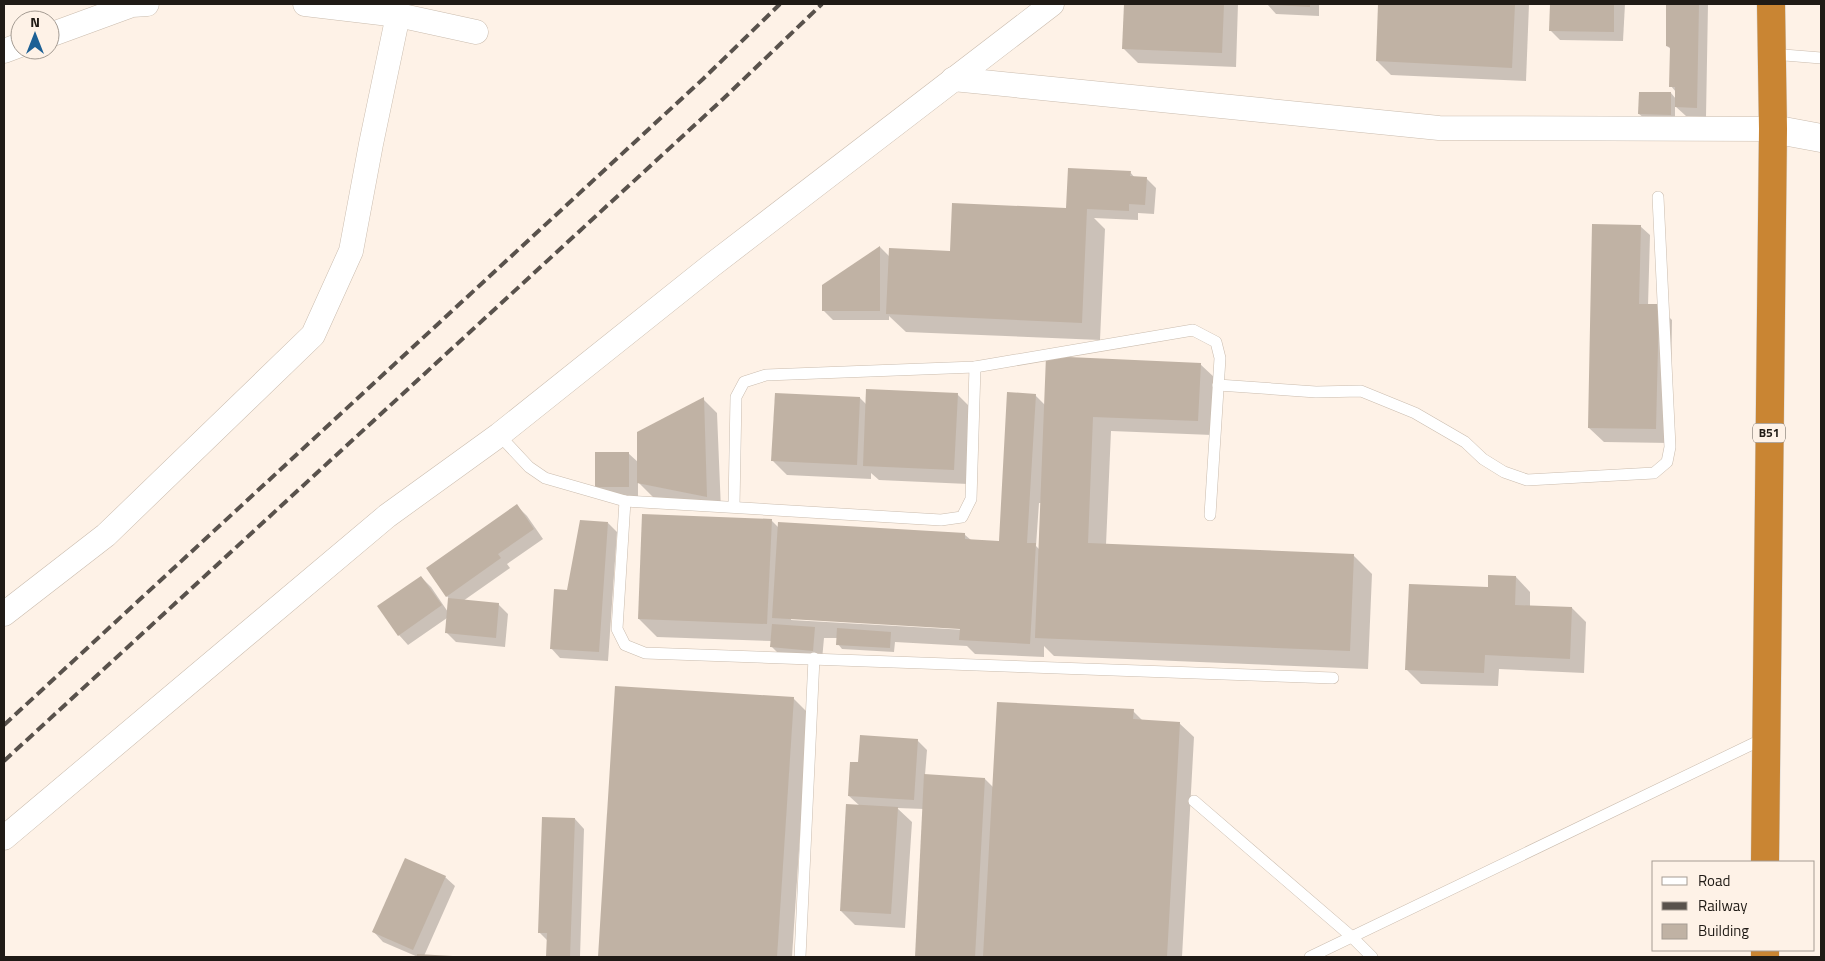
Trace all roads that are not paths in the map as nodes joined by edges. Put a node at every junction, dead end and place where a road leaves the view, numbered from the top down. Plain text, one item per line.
1 (147, 4) edge
2 (305, 4) edge
3 (1052, 4) edge
4 (1770, 4) edge
5 (398, 15) junction
6 (60, 31) edge
7 (476, 32) dead end
8 (1771, 54) junction
9 (1821, 58) edge
10 (953, 79) junction
11 (1773, 129) junction
12 (1821, 138) edge
13 (1658, 197) dead end
14 (975, 367) junction
15 (1218, 385) junction
16 (499, 435) junction
17 (625, 501) junction
18 (734, 506) junction
19 (1210, 515) dead end
20 (4, 614) edge
21 (814, 658) junction
22 (1333, 678) dead end
23 (1766, 738) junction
24 (1194, 801) dead end
25 (4, 838) edge
26 (1765, 861) edge
27 (1352, 937) junction
28 (800, 957) edge
29 (1310, 957) edge
30 (1372, 957) edge

1 - 6 street
2 - 5 street
3 - 10 street
4 - 8 highway, B51
5 - 7 street
5 - 20 street
8 - 9 lane
8 - 11 highway, B51
10 - 11 street
10 - 16 street
11 - 12 street
11 - 23 highway, B51
13 - 15 lane
14 - 15 lane
14 - 18 lane
14 - 18 lane
15 - 19 lane
16 - 17 lane
16 - 25 street
17 - 18 lane
17 - 21 lane
21 - 22 lane
21 - 28 lane
23 - 26 highway, B51
23 - 27 lane
24 - 27 lane
27 - 29 lane
27 - 30 lane

